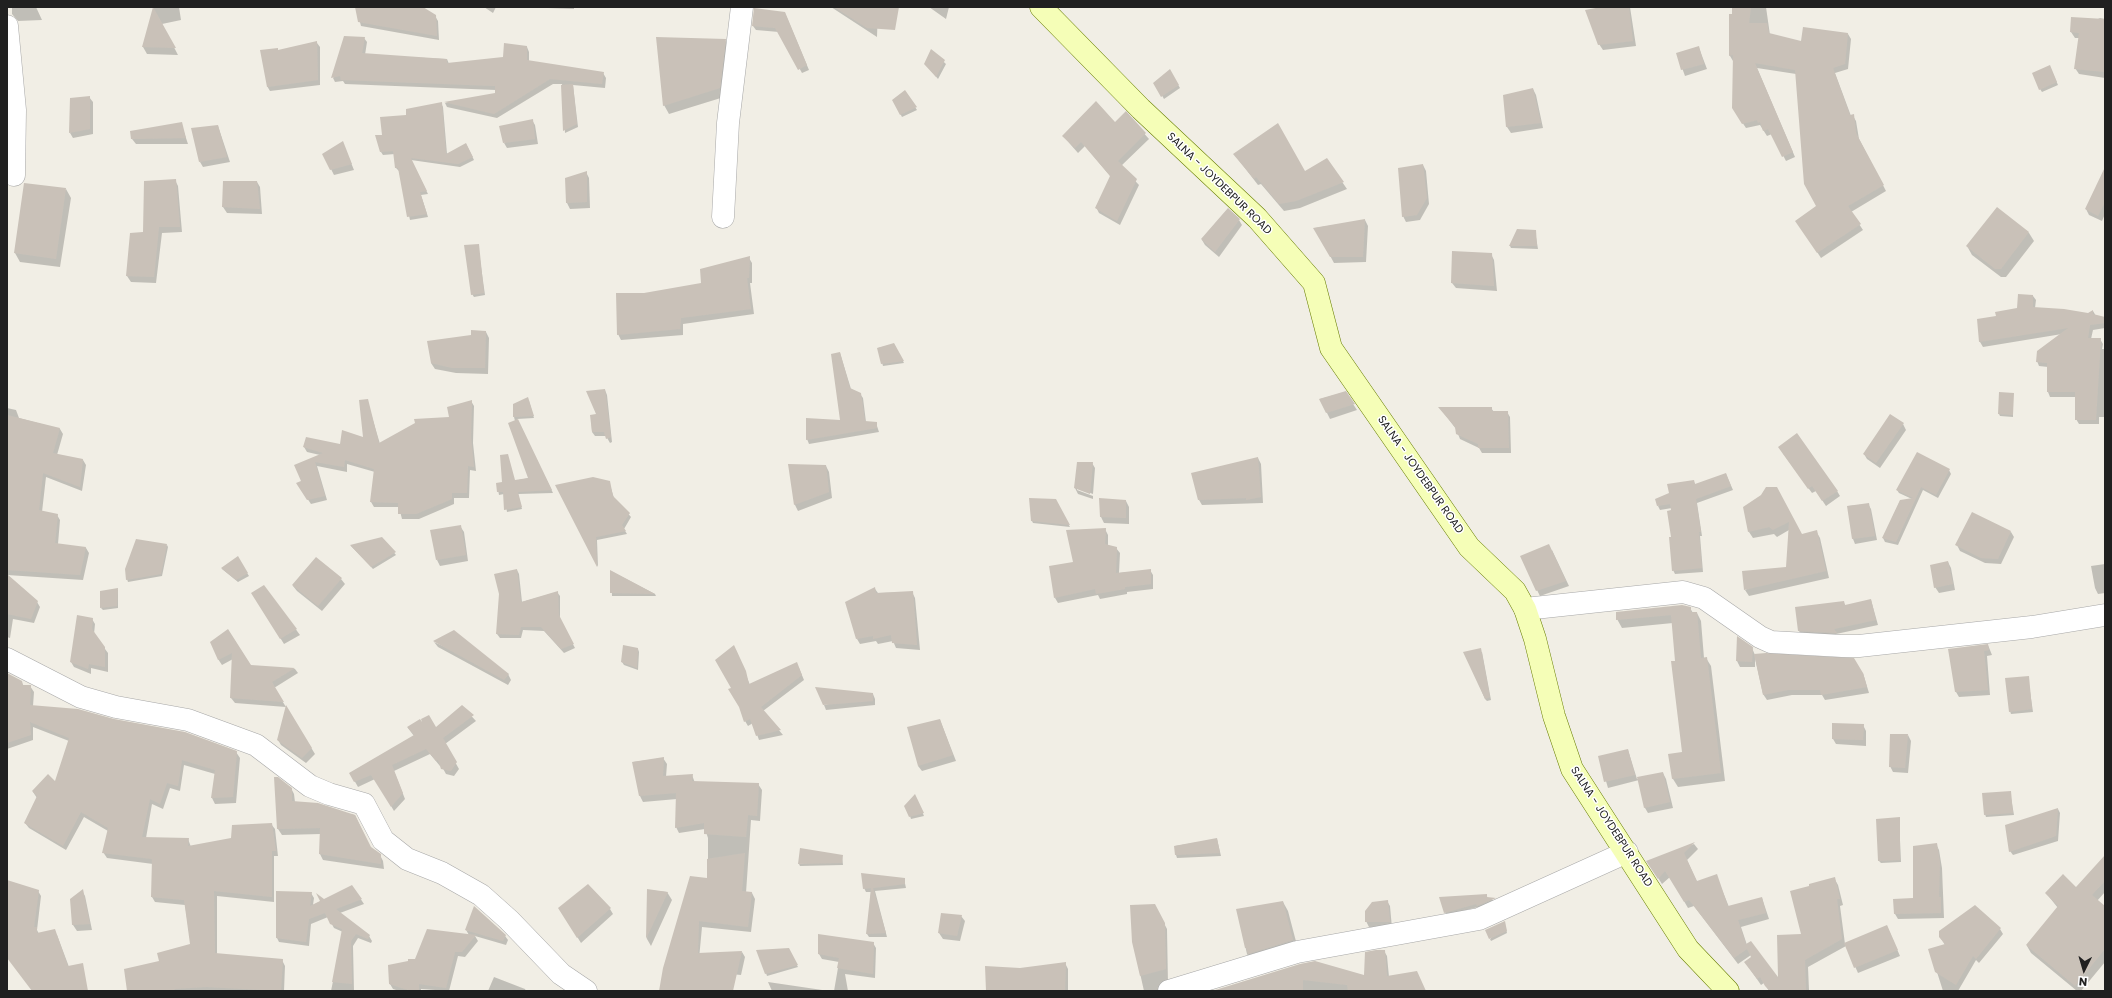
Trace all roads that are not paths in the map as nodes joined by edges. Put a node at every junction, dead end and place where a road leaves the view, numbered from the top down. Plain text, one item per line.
1 (742, 7) edge
2 (1041, 7) edge
3 (7, 26) edge
4 (14, 175) dead end
5 (723, 217) dead end
6 (1525, 608) junction
7 (2105, 615) edge
8 (7, 659) edge
9 (1627, 852) junction
10 (586, 991) edge
11 (1169, 991) edge
12 (1728, 991) edge

1 - 5 street
2 - 6 main road, SALNA - JOYDEBPUR ROAD
3 - 4 street
6 - 7 street
6 - 9 main road, SALNA - JOYDEBPUR ROAD
8 - 10 street
9 - 11 street
9 - 12 main road, SALNA - JOYDEBPUR ROAD

